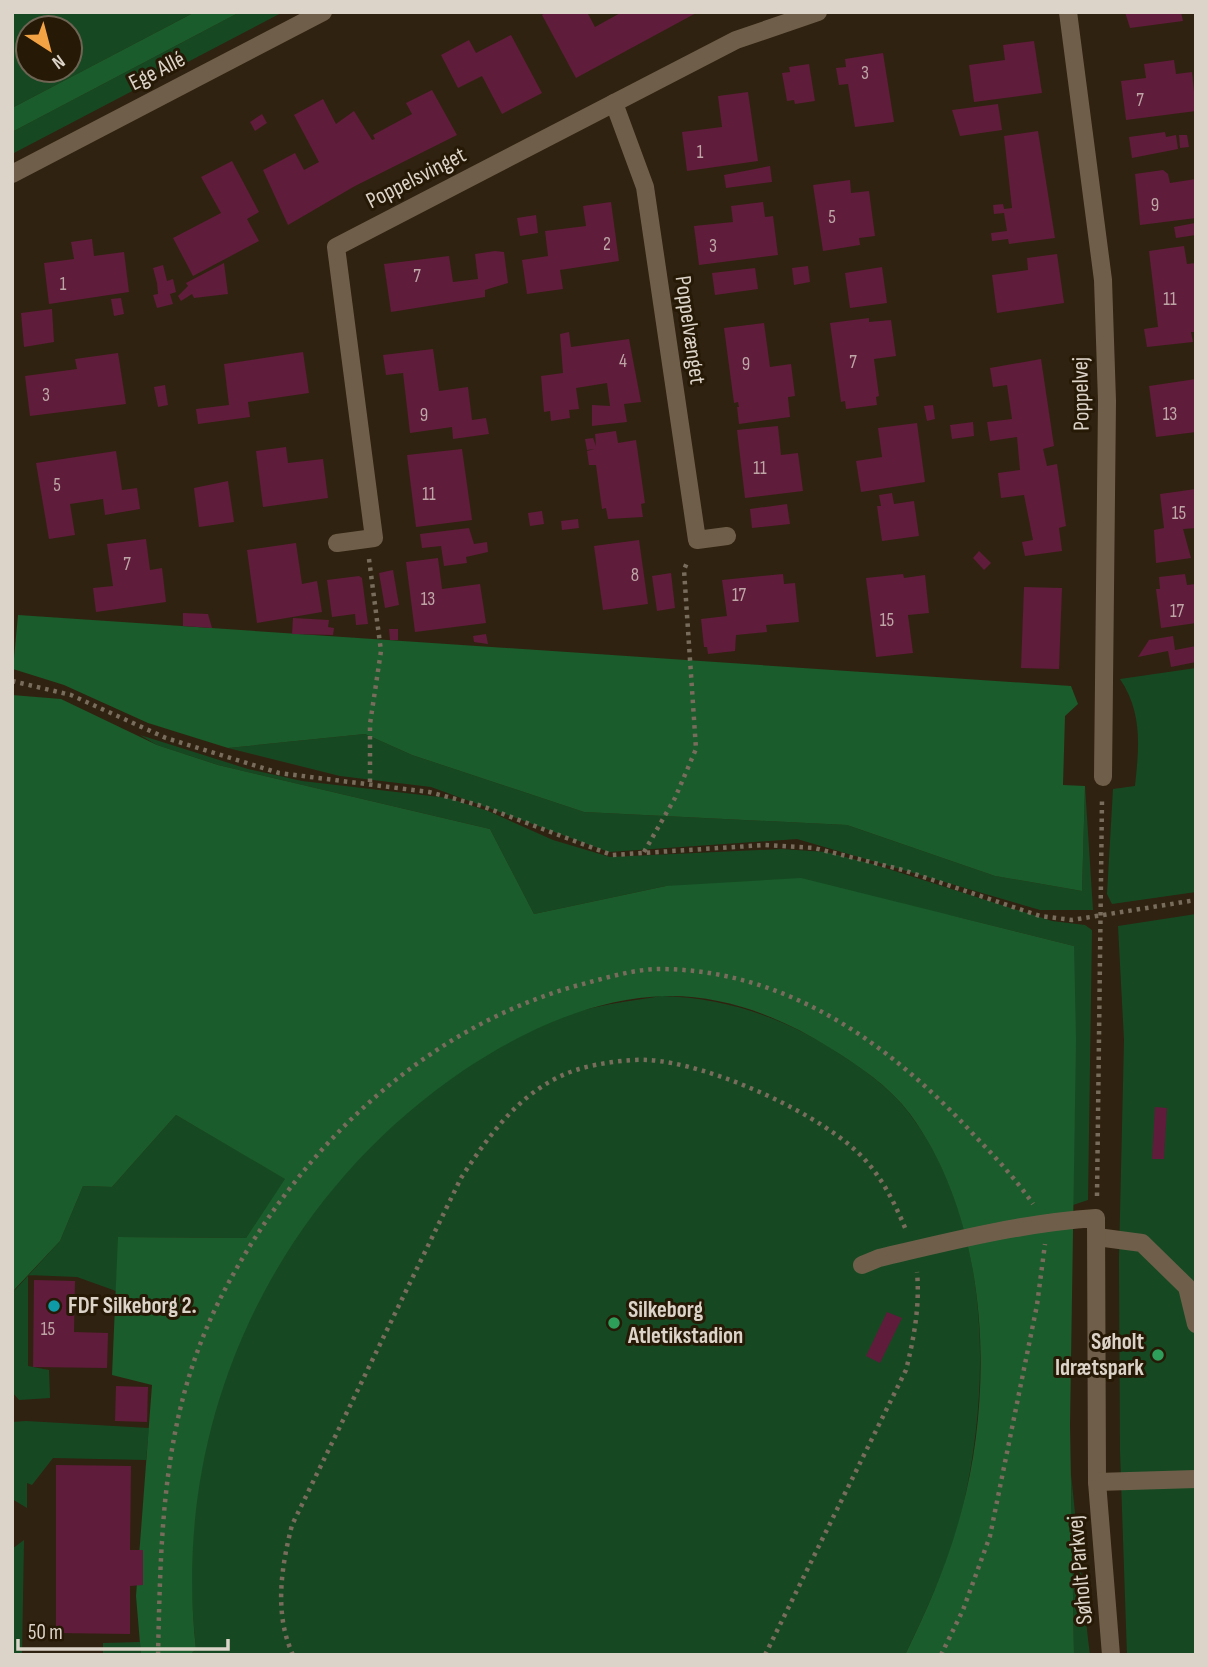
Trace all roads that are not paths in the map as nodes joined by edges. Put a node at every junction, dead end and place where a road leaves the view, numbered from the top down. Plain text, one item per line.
1 (323, 12) edge
2 (818, 12) edge
3 (1069, 12) edge
4 (614, 103) junction
5 (12, 174) edge
6 (727, 536) dead end
7 (337, 542) dead end
8 (1103, 777) road end
9 (1097, 1237) junction
10 (862, 1265) dead end
11 (1196, 1324) edge
12 (1196, 1479) edge
13 (1097, 1482) junction
14 (1111, 1655) edge

1 - 5 street, Ege Allé
2 - 4 street, Poppelsvinget
3 - 8 street, Poppelvej
4 - 6 street, Poppelvænget
4 - 7 street, Poppelsvinget
9 - 10 street, Søholt Parkvej
9 - 11 street
9 - 13 street, Søholt Parkvej
12 - 13 street, Søholt Parkvej
13 - 14 street, Søholt Parkvej

